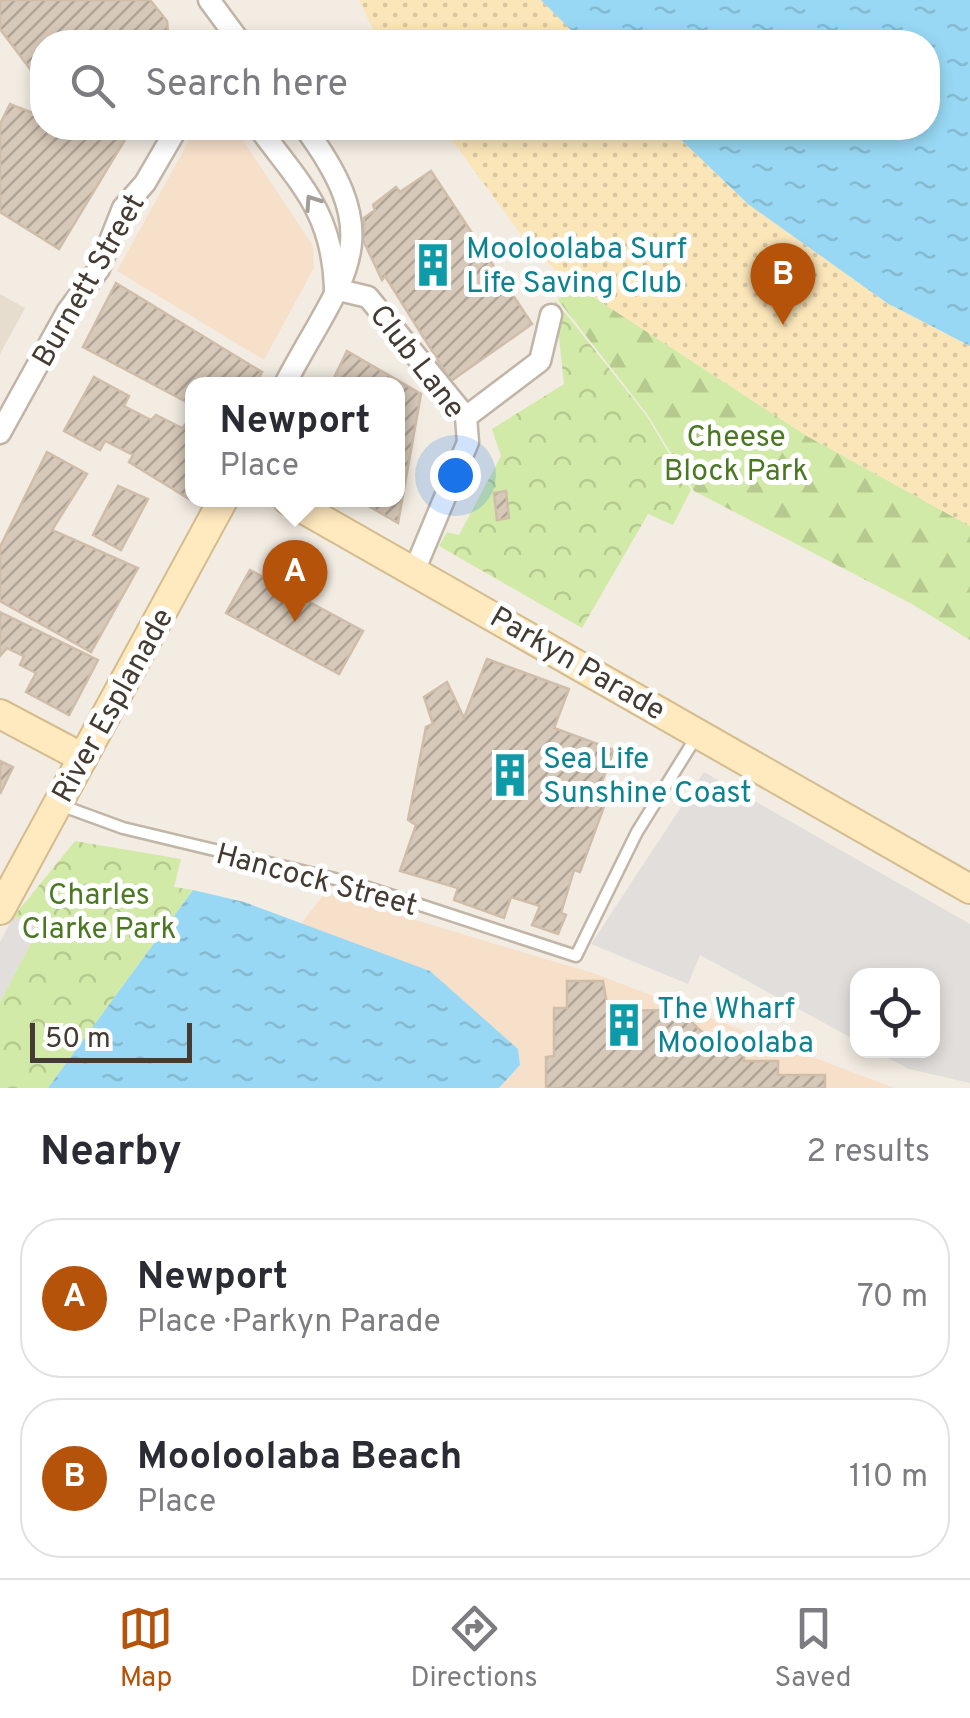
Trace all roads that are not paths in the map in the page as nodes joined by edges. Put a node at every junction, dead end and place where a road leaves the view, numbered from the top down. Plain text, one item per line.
1 (208, 0) edge
2 (231, 30) edge
3 (169, 140) edge
4 (267, 140) edge
5 (313, 140) edge
6 (336, 289) junction
7 (551, 315) dead end
8 (289, 377) edge
9 (466, 417) junction
10 (0, 434) edge
11 (219, 507) edge
12 (301, 507) edge
13 (415, 569) junction
14 (0, 714) edge
15 (698, 733) junction
16 (83, 758) junction
17 (58, 804) junction
18 (970, 890) edge
19 (0, 910) edge

1 - 2 street
3 - 10 street, Burnett Street
6 -> 4 street
5 - 6 street
6 - 8 street
6 - 9 street, Club Lane
7 - 9 street
9 - 13 street, Club Lane
11 - 16 street, River Esplanade
12 - 13 street, Parkyn Parade
13 - 15 street, Parkyn Parade
14 - 16 street
15 - 17 lane, Hancock Street
15 - 18 street, Parkyn Parade
16 - 17 street, River Esplanade
17 - 19 street, River Esplanade

